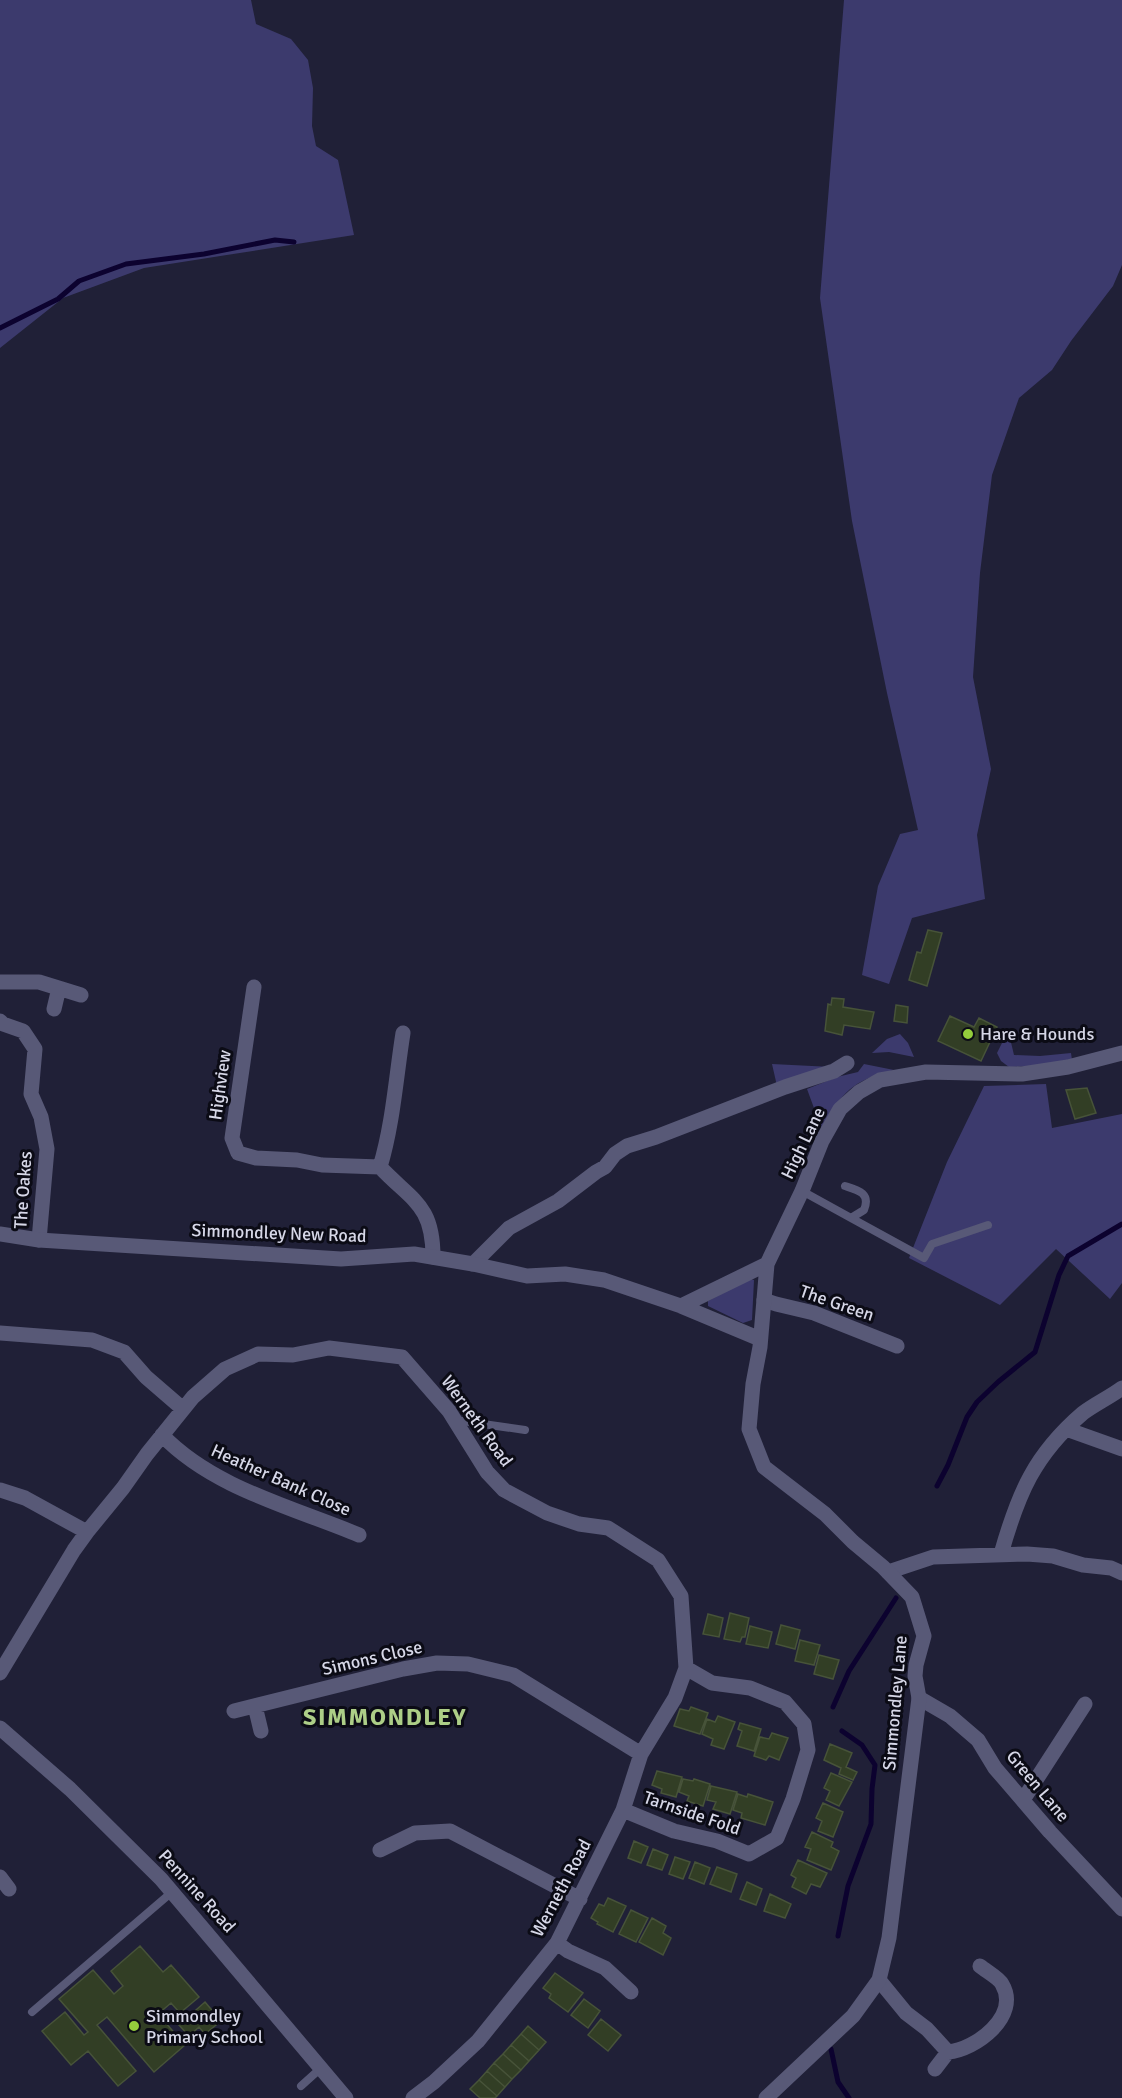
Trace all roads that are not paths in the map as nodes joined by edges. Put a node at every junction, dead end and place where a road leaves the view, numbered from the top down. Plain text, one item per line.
1 (0, 982) edge
2 (254, 987) dead end
3 (59, 988) junction
4 (81, 995) dead end
5 (54, 1009) dead end
6 (0, 1021) edge
7 (403, 1033) dead end
8 (1122, 1053) edge
9 (847, 1064) dead end
10 (380, 1167) junction
11 (845, 1186) dead end
12 (802, 1191) junction
13 (851, 1218) junction
14 (987, 1225) dead end
15 (0, 1234) edge
16 (39, 1240) junction
17 (433, 1257) junction
18 (473, 1264) junction
19 (767, 1264) junction
20 (764, 1299) junction
21 (681, 1306) junction
22 (0, 1333) edge
23 (760, 1339) junction
24 (897, 1346) dead end
25 (1122, 1388) edge
26 (183, 1409) junction
27 (454, 1420) junction
28 (1066, 1429) junction
29 (525, 1430) dead end
30 (162, 1434) junction
31 (1122, 1449) edge
32 (0, 1490) edge
33 (87, 1532) junction
34 (359, 1535) dead end
35 (1001, 1554) junction
36 (888, 1572) junction
37 (1122, 1573) edge
38 (686, 1668) junction
39 (0, 1673) edge
40 (919, 1698) junction
41 (1085, 1704) dead end
42 (255, 1706) junction
43 (234, 1711) dead end
44 (0, 1728) edge
45 (261, 1731) dead end
46 (641, 1754) junction
47 (1023, 1800) junction
48 (623, 1810) junction
49 (380, 1850) dead end
50 (172, 1892) junction
51 (1116, 1892) edge
52 (580, 1899) junction
53 (1122, 1909) edge
54 (557, 1943) junction
55 (980, 1966) dead end
56 (879, 1980) junction
57 (631, 1992) dead end
58 (33, 2012) dead end
59 (948, 2052) junction
60 (321, 2068) junction
61 (935, 2069) dead end
62 (302, 2086) dead end
63 (346, 2098) edge
64 (413, 2098) edge
65 (766, 2098) edge

1 - 3 street
2 - 10 street, Highview
3 - 4 street
3 - 5 street
6 - 16 street, The Oakes
7 - 10 street
8 - 12 street, High Lane
9 - 18 street
10 - 17 street
11 - 13 lane
12 - 13 lane
12 - 19 street, High Lane
13 - 14 lane
15 - 16 street, Simmondley New Road
16 - 17 street, Simmondley New Road
17 - 18 street, Simmondley New Road
18 - 21 street, Simmondley New Road
19 - 20 street, Simmondley Lane
19 - 21 street
20 - 23 street, Simmondley Lane
20 - 24 street, The Green
21 - 23 street, Simmondley New Road
22 - 26 street
23 - 36 street, Simmondley Lane
25 - 28 street
26 - 27 street, Werneth Road
26 - 30 street, Werneth Road
27 - 29 lane
27 - 38 street, Werneth Road
28 - 31 street
28 - 35 street
30 - 33 street, Werneth Road
30 - 34 street, Heather Bank Close
32 - 33 street
33 - 39 street, Werneth Road
35 - 36 street
35 - 37 street
36 - 40 street, Simmondley Lane
38 - 46 street, Werneth Road
38 - 48 street, Tarnside Fold
40 - 47 street, Green Lane
40 - 56 street, Simmondley Lane
41 - 47 street
42 - 43 street, Simons Close
42 - 45 street
42 - 46 street, Simons Close
44 - 50 street, Pennine Road
46 - 48 street, Werneth Road
47 - 51 street, Green Lane
48 - 52 street, Werneth Road
49 - 52 street
50 - 58 lane
50 - 60 street, Pennine Road
51 - 53 street, Green Lane
52 - 54 street, Werneth Road
54 - 57 street
54 - 64 street, Werneth Road
55 - 59 street
56 - 59 street
56 - 65 street, Simmondley Lane
59 - 61 street
60 - 62 lane
60 - 63 street, Pennine Road

